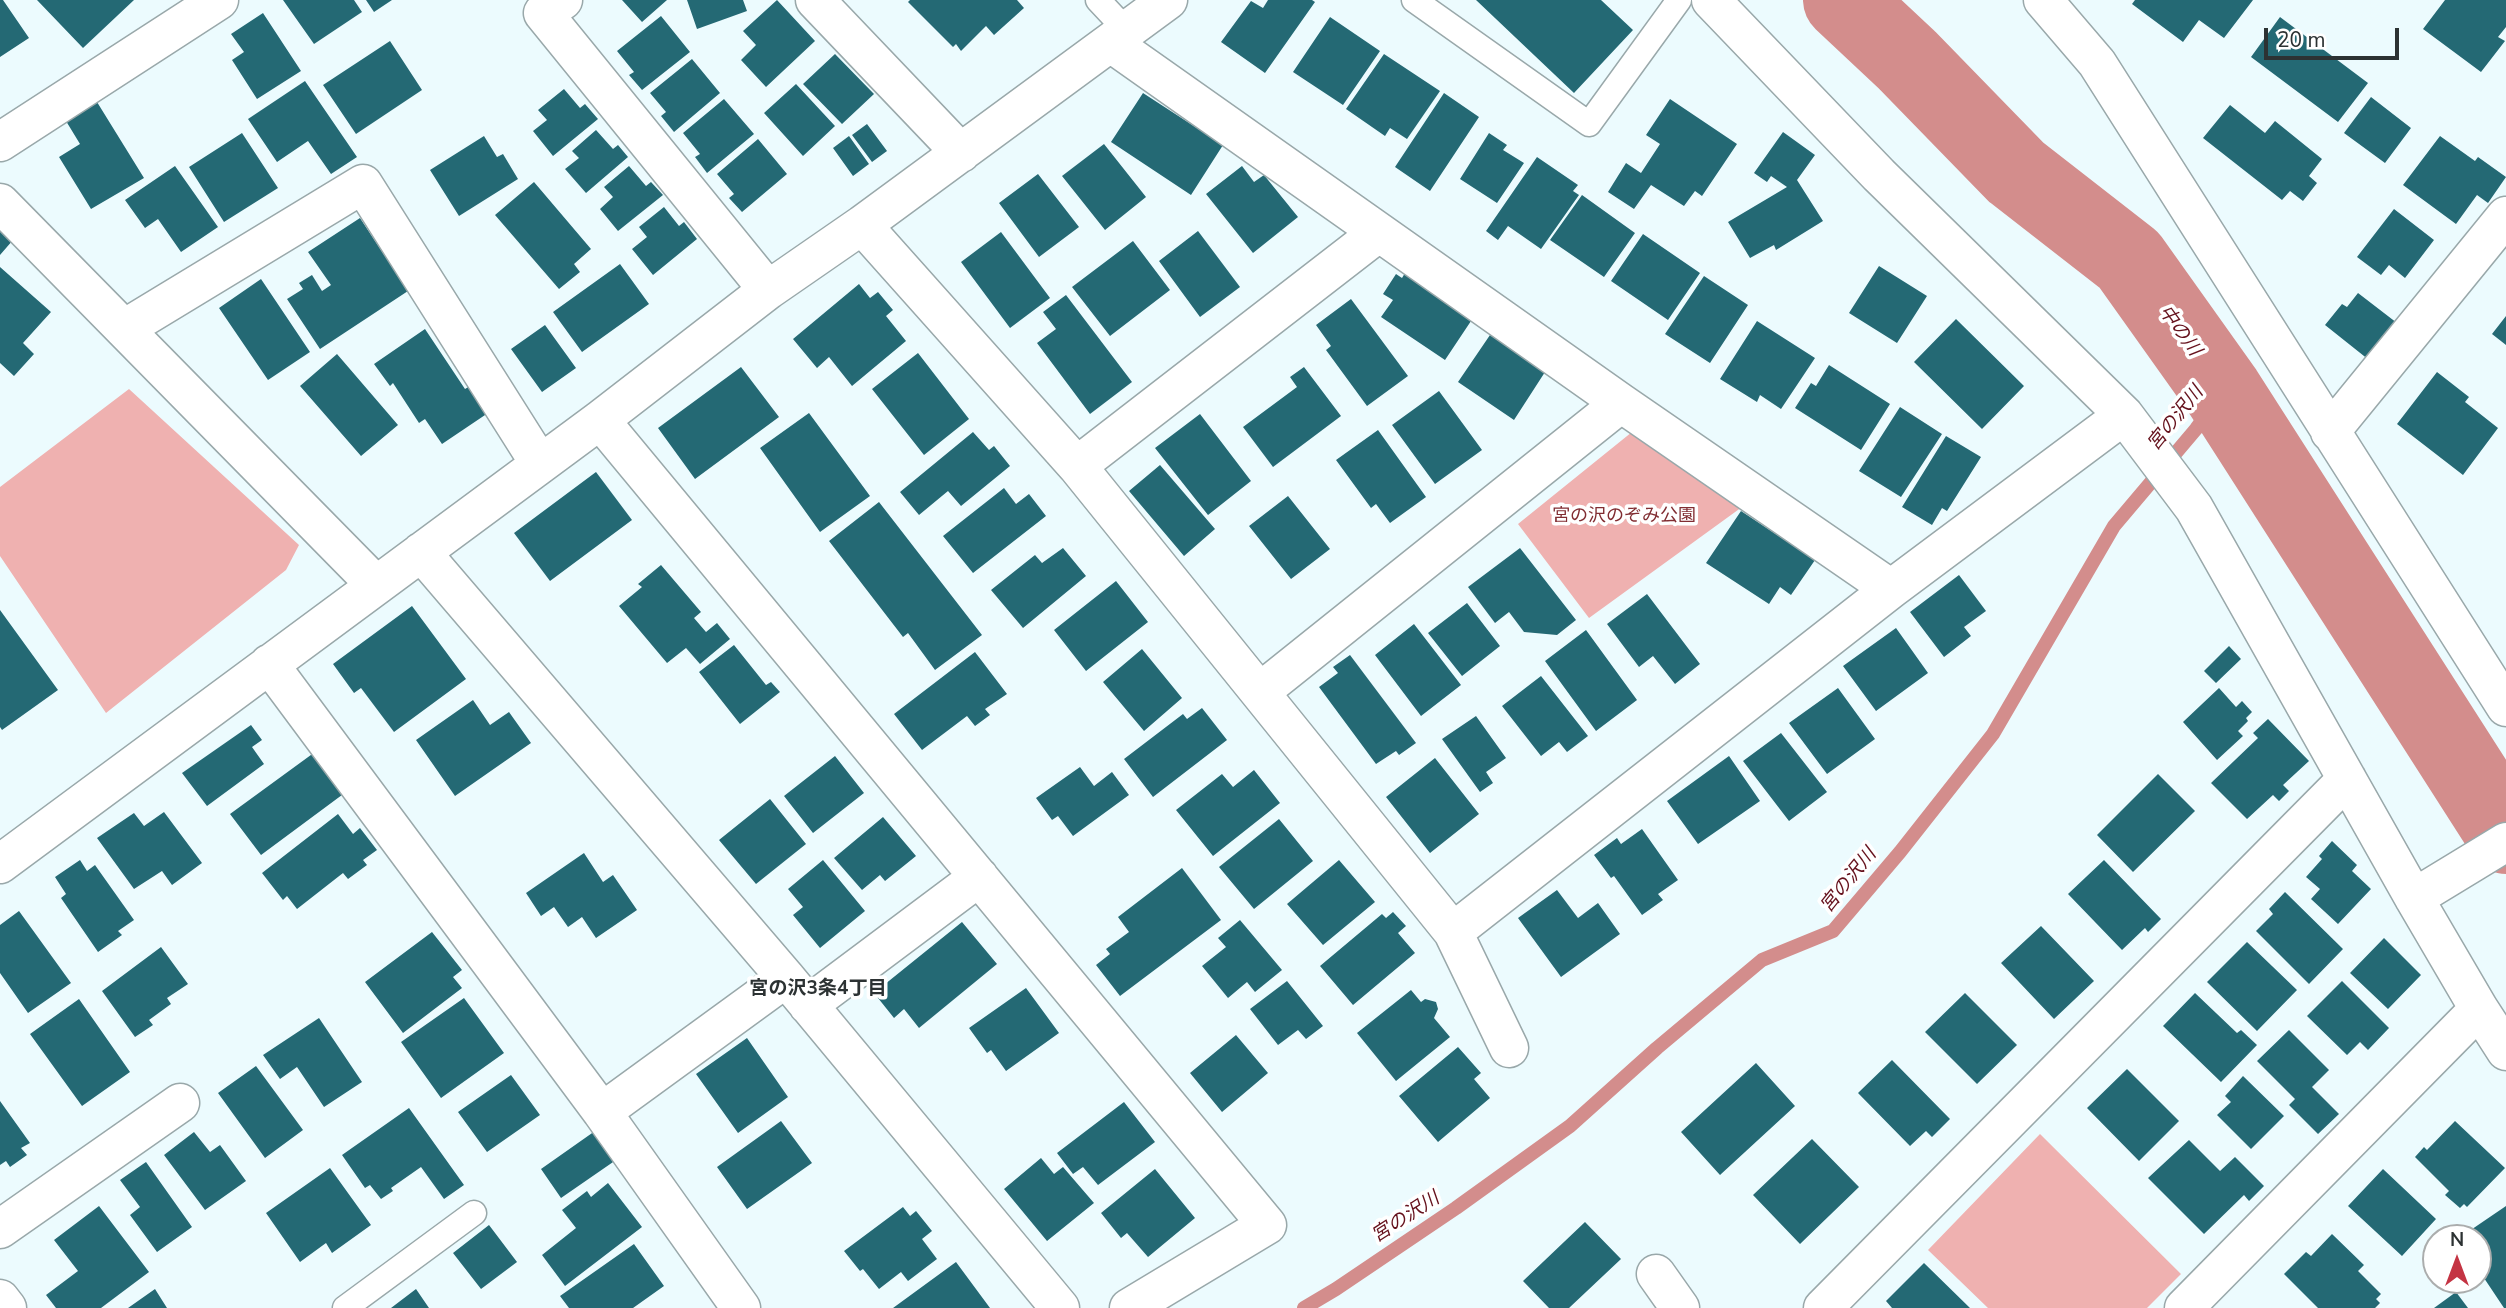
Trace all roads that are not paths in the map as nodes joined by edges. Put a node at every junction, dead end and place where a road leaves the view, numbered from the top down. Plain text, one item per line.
1 (219, 0) edge
2 (563, 0) edge
3 (815, 0) edge
4 (1098, 0) edge
5 (1168, 0) edge
6 (1414, 0) edge
7 (1679, 0) edge
8 (1711, 0) edge
9 (2043, 0) edge
10 (1119, 37) junction
11 (0, 142) edge
12 (961, 153) junction
13 (0, 203) edge
14 (2506, 216) edge
15 (862, 225) junction
16 (1378, 233) junction
17 (768, 290) junction
18 (124, 329) junction
19 (1621, 403) junction
20 (600, 419) junction
21 (2128, 420) junction
22 (2330, 432) junction
23 (540, 464) junction
24 (1076, 466) junction
25 (421, 552) junction
26 (376, 585) junction
27 (1891, 589) junction
28 (269, 664) junction
29 (1260, 692) junction
30 (2506, 707) edge
31 (2347, 779) junction
32 (2506, 842) edge
33 (0, 864) edge
34 (979, 877) junction
35 (2414, 898) junction
36 (1453, 932) junction
37 (797, 992) junction
38 (2479, 1009) junction
39 (1509, 1048) dead end
40 (2506, 1051) edge
41 (180, 1103) dead end
42 (602, 1112) junction
43 (474, 1213) dead end
44 (0, 1229) edge
45 (1656, 1274) dead end
46 (0, 1299) edge
47 (7, 1308) edge
48 (345, 1308) edge
49 (741, 1308) edge
50 (1060, 1308) edge
51 (1129, 1308) edge
52 (1680, 1308) edge
53 (1823, 1308) edge
54 (2184, 1308) edge

1 - 11 street
2 - 17 street
3 - 12 street
4 - 10 lane
5 - 10 street
6 - 7 lane
8 - 21 street
9 - 22 street
10 - 12 street
10 - 16 street
12 - 15 street
13 - 18 street
14 - 22 street
15 - 17 street
15 - 24 street
16 - 19 street
16 - 24 street
17 - 20 street
18 - 23 street
18 - 26 street
19 - 27 street
19 - 29 street
20 - 23 street
20 - 34 street
21 - 27 street
21 - 31 street
22 - 30 street
23 - 25 street
24 - 29 street
25 - 26 street
25 - 37 street
26 - 28 street
27 - 36 street
28 - 33 street
28 - 42 street
29 - 36 street
31 - 35 street
31 - 53 street
32 - 35 street
34 - 37 street
34 - 51 street
35 - 38 street
36 - 39 street
37 - 42 street
37 - 50 street
38 - 40 street
38 - 54 street
41 - 44 street
42 - 49 street
43 - 48 lane
45 - 52 street
46 - 47 street

